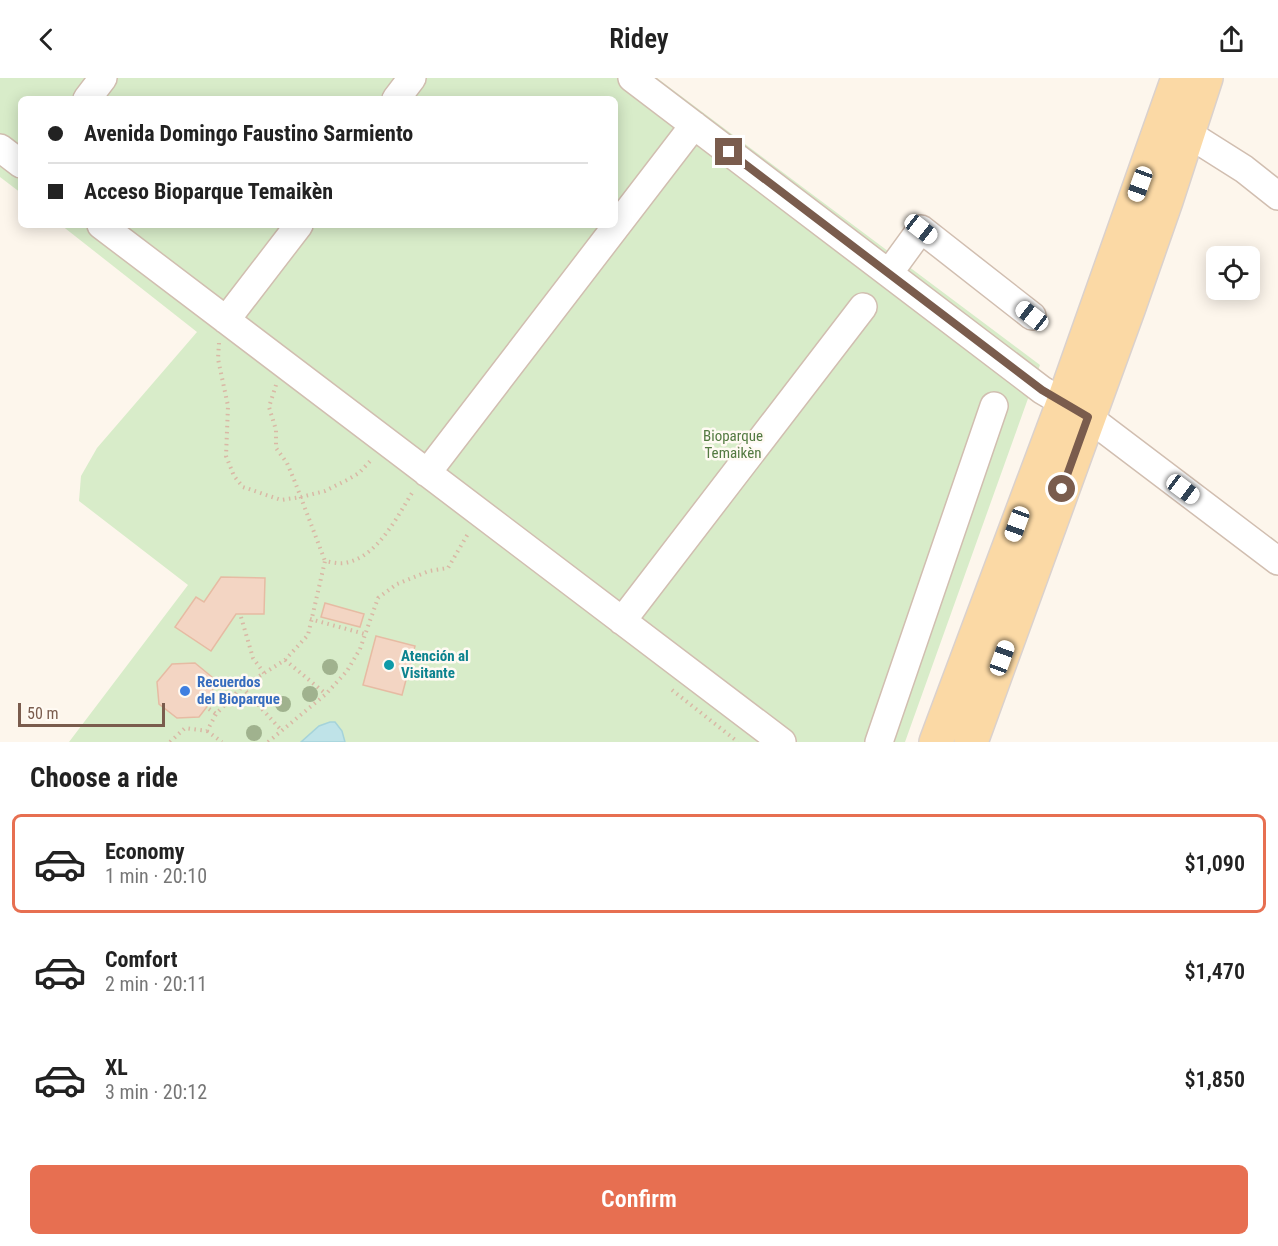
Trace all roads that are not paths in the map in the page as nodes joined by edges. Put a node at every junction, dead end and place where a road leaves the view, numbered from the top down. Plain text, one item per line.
1 (104, 78) edge
2 (412, 78) edge
3 (632, 78) edge
4 (1178, 78) edge
5 (1206, 78) edge
6 (89, 96) edge
7 (398, 96) edge
8 (694, 125) junction
9 (1187, 133) junction
10 (0, 148) edge
11 (18, 162) edge
12 (1278, 196) edge
13 (618, 224) edge
14 (105, 228) edge
15 (297, 228) edge
16 (615, 228) edge
17 (888, 273) junction
18 (863, 306) dead end
19 (1032, 316) dead end
20 (226, 320) junction
21 (994, 406) dead end
22 (1075, 410) junction
23 (427, 473) junction
24 (1278, 561) edge
25 (622, 621) junction
26 (782, 742) edge
27 (879, 742) edge
28 (936, 742) edge
29 (971, 742) edge

1 - 6 street
2 - 7 street
3 - 8 street
4 - 22 main road
5 - 9 main road
8 - 13 street
8 - 17 street
9 - 12 street
9 - 22 main road
10 - 11 street
14 - 20 street
15 - 20 street
16 - 23 street
17 - 19 street
17 - 22 street
18 - 25 street
20 - 23 street
21 - 27 street
22 - 24 street
22 - 28 main road
22 - 29 main road
23 - 25 street
25 - 26 street

